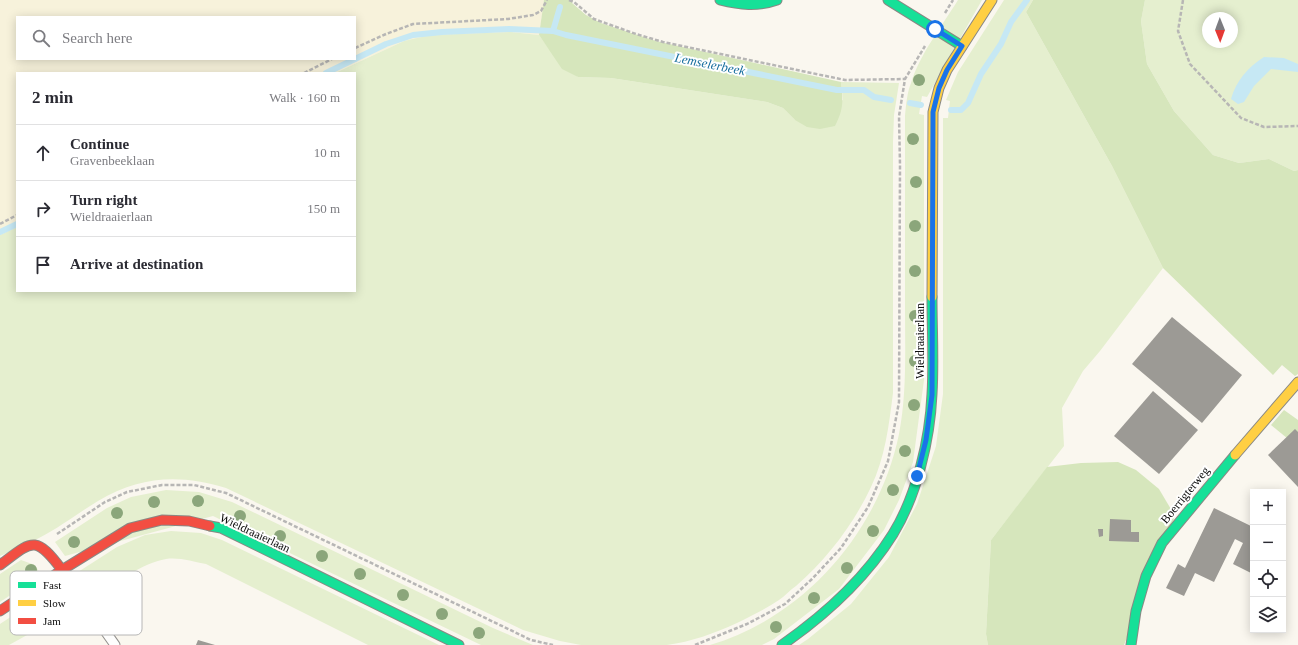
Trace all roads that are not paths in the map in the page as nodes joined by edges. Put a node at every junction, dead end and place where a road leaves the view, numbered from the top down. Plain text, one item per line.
1 (720, 0) edge
2 (777, 0) edge
3 (888, 0) edge
4 (992, 0) edge
5 (962, 46) junction
6 (1298, 382) edge
7 (0, 565) edge
8 (62, 570) joint
9 (10, 604) edge
10 (0, 611) edge
11 (108, 635) edge
12 (115, 645) edge
13 (459, 645) edge
14 (782, 645) edge
15 (1131, 645) edge

1 - 2 street
3 - 5 street
4 - 5 street, Wieldraaierlaan
5 - 14 street, Wieldraaierlaan
6 - 15 street, Boerrigterweg
7 - 8 street
8 - 13 street, Wieldraaierlaan
9 - 10 street, Wieldraaierlaan
11 - 12 lane

